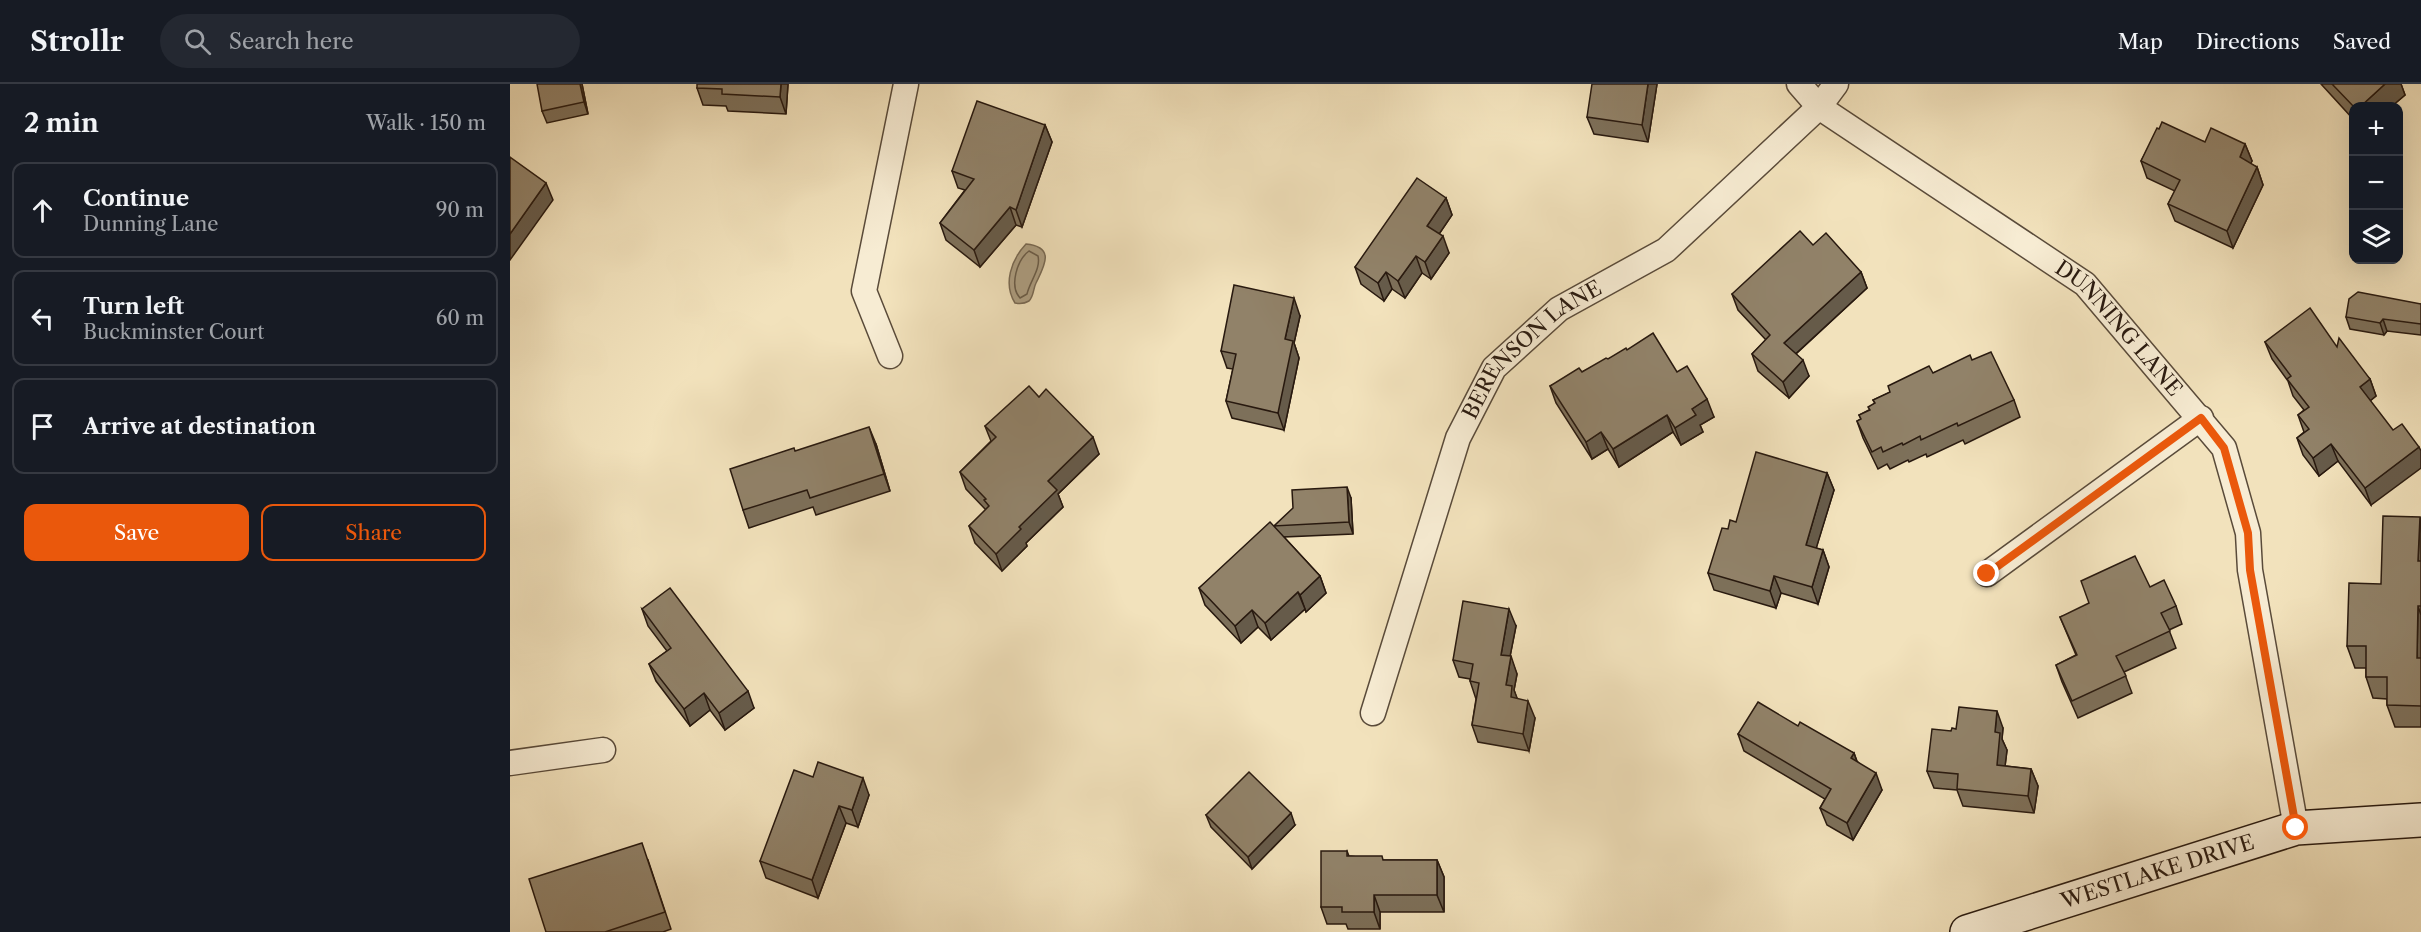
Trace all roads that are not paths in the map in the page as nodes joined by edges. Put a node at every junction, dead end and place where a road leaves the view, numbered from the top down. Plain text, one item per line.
1 (906, 84) edge
2 (1799, 84) edge
3 (1836, 84) edge
4 (1819, 107) junction
5 (891, 356) dead end
6 (2201, 418) junction
7 (1987, 574) dead end
8 (1373, 713) dead end
9 (603, 750) dead end
10 (510, 763) edge
11 (2421, 820) edge
12 (2296, 828) junction
13 (1967, 932) edge

1 - 5 street
2 - 4 street, DUNNING LANE
3 - 4 street, BERENSON LANE
4 - 6 street, DUNNING LANE
4 - 8 street, BERENSON LANE
6 - 7 street
6 - 12 street, DUNNING LANE
9 - 10 street
11 - 12 street, WESTLAKE DRIVE
12 - 13 street, WESTLAKE DRIVE

